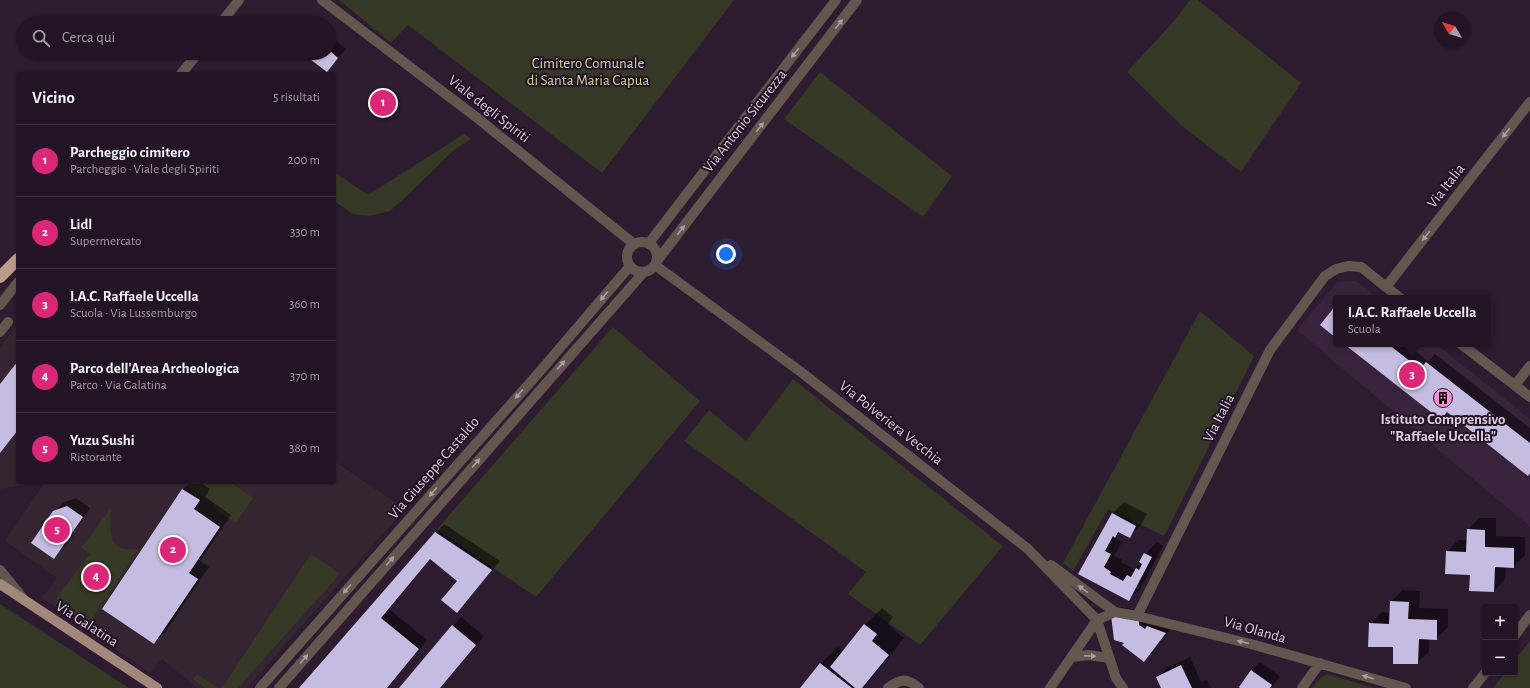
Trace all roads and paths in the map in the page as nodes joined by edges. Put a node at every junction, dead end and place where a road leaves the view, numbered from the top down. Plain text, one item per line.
1 (239, 0) edge
2 (322, 0) edge
3 (836, 0) edge
4 (857, 0) edge
5 (226, 16) edge
6 (192, 60) edge
7 (183, 72) edge
8 (1530, 102) edge
9 (634, 244) junction
10 (649, 244) junction
11 (16, 261) edge
12 (656, 263) junction
13 (630, 266) junction
14 (642, 273) junction
15 (0, 277) edge
16 (16, 285) edge
17 (1386, 287) junction
18 (1396, 295) edge
19 (0, 305) edge
20 (8, 322) dead end
21 (0, 332) edge
22 (1465, 347) edge
23 (1530, 366) edge
24 (1515, 385) junction
25 (1530, 397) edge
26 (1028, 549) junction
27 (0, 570) edge
28 (0, 584) edge
29 (26, 602) junction
30 (1115, 612) junction
31 (1530, 615) edge
32 (1137, 616) junction
33 (1097, 620) junction
34 (1518, 631) edge
35 (1071, 658) junction
36 (1109, 658) junction
37 (1320, 663) junction
38 (1483, 676) edge
39 (157, 688) edge
40 (260, 688) edge
41 (279, 688) edge
42 (888, 688) edge
43 (920, 688) edge
44 (1050, 688) edge
45 (1123, 688) edge
46 (1302, 688) edge
47 (1406, 688) edge
48 (1473, 688) edge

1 - 5 street
2 - 9 street, Viale degli Spiriti
3 -> 10 street, Via Antonio Sicurezza
12 -> 4 street, Via Antonio Sicurezza
6 - 7 street
8 -> 17 street, Via Italia
9 - 10 street
9 - 13 street
10 - 12 street
11 - 15 highway
12 - 14 street
12 - 26 street, Via Polveriera Vecchia
13 - 14 street
13 -> 40 street, Via Giuseppe Castaldo
41 -> 14 street, Via Giuseppe Castaldo
16 - 19 street
17 - 18 street
17 - 32 street, Via Italia
20 - 21 street
22 - 24 street
23 - 24 street
24 - 25 street
30 -> 26 street
26 - 33 street, Via Polveriera Vecchia
27 - 29 street
28 - 29 main road, Via Galatina
29 - 39 main road, Via Galatina
30 - 32 street, Via Olanda
30 - 33 street
31 - 34 street
37 -> 32 street, Via Olanda
33 - 35 street
33 - 36 street
35 -> 36 street
35 - 44 street
36 - 45 street
37 - 46 street
47 -> 37 street, Via Olanda
38 - 48 street
42 - 43 street

